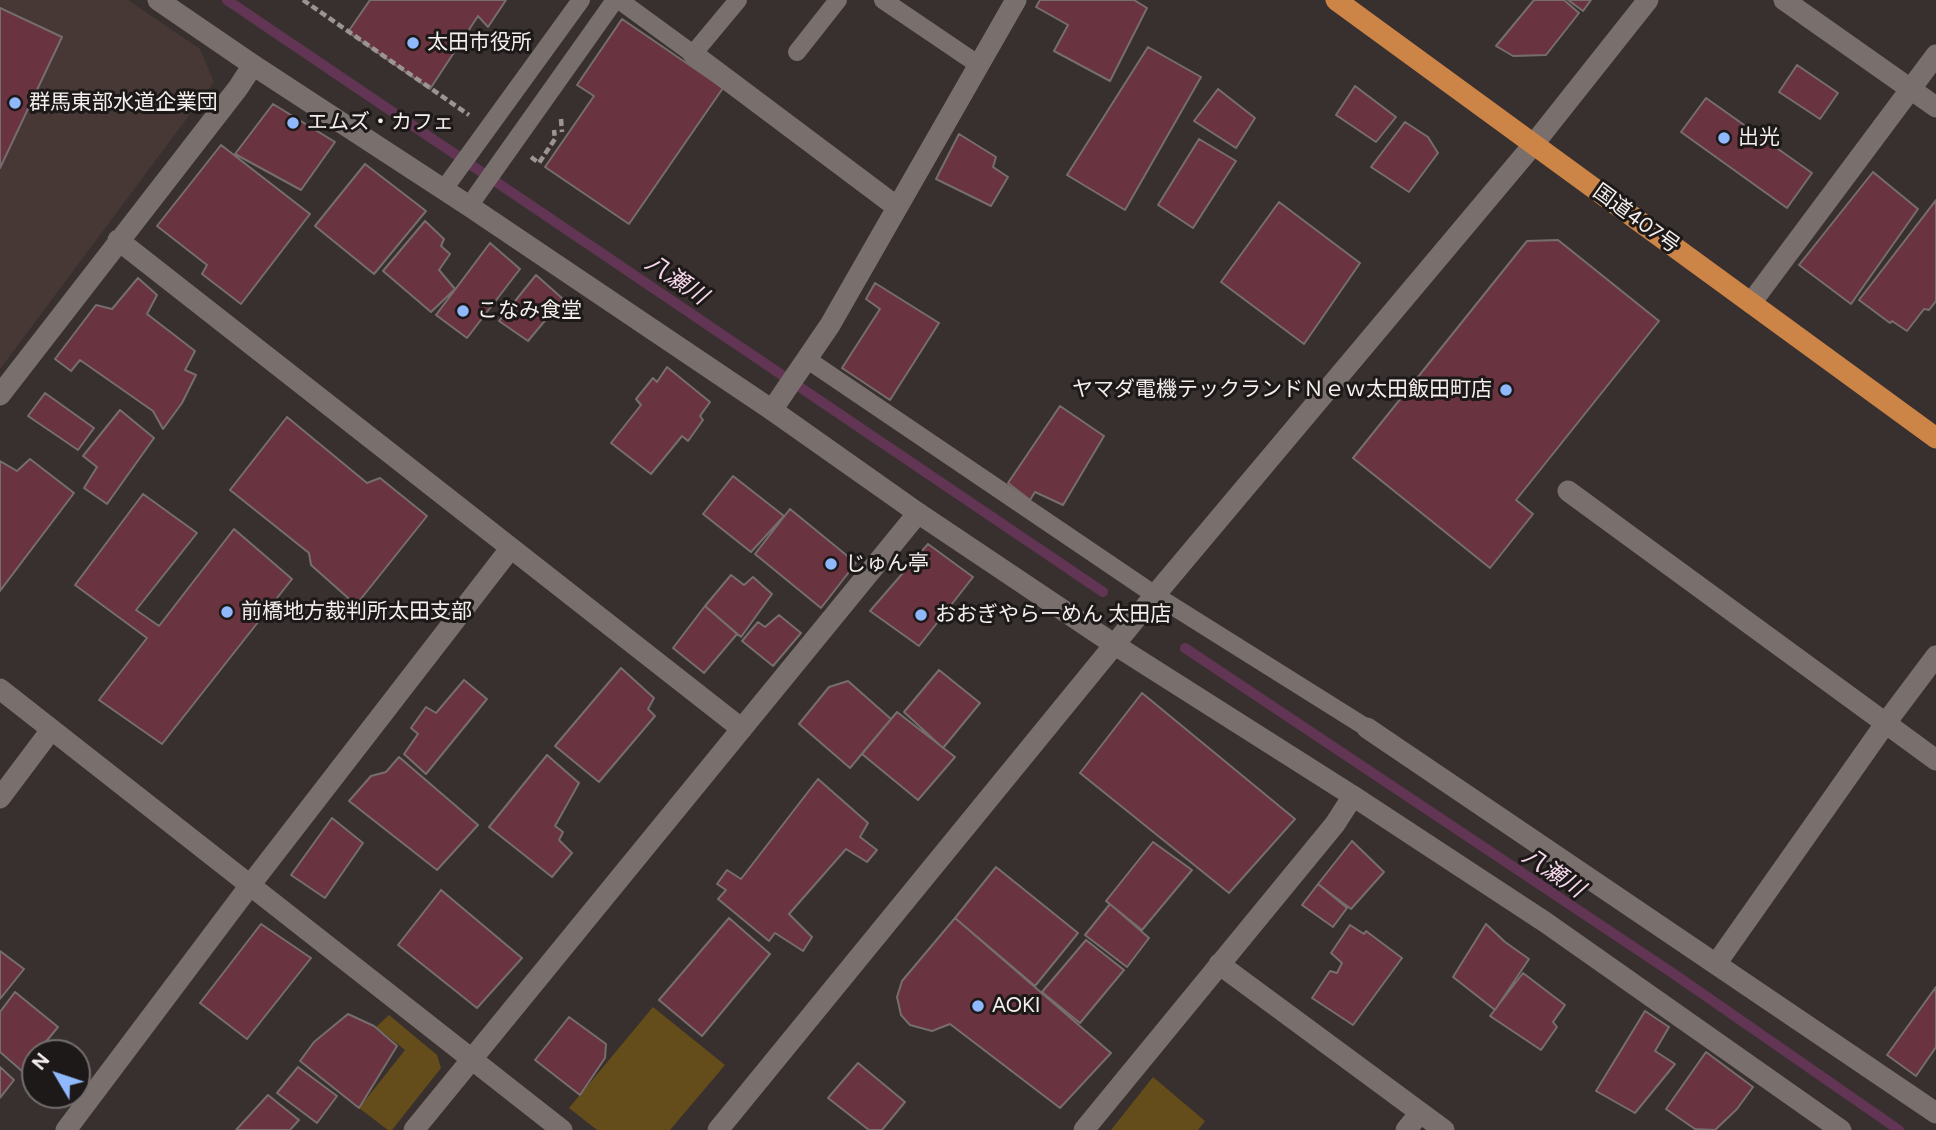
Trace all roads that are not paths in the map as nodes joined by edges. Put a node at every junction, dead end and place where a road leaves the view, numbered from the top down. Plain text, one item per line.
1 (158, 0) edge
2 (581, 0) edge
3 (617, 0) edge
4 (738, 0) edge
5 (838, 0) edge
6 (883, 0) edge
7 (1016, 0) edge
8 (1336, 0) edge
9 (1648, 0) edge
10 (1784, 0) edge
11 (797, 52) dead end
12 (693, 54) junction
13 (1936, 55) edge
14 (253, 65) junction
15 (979, 65) junction
16 (1909, 88) junction
17 (1936, 107) edge
18 (1533, 145) junction
19 (444, 189) junction
20 (469, 206) junction
21 (897, 207) junction
22 (118, 240) junction
23 (1751, 303) junction
24 (807, 362) junction
25 (0, 395) edge
26 (776, 405) junction
27 (1936, 438) edge
28 (1568, 491) dead end
29 (918, 513) junction
30 (510, 549) junction
31 (1155, 595) junction
32 (1115, 645) junction
33 (1936, 656) edge
34 (0, 689) edge
35 (1885, 724) junction
36 (1367, 728) joint
37 (742, 729) junction
38 (51, 730) junction
39 (1936, 760) edge
40 (1353, 796) junction
41 (0, 798) edge
42 (251, 884) junction
43 (1219, 964) junction
44 (1716, 964) junction
45 (472, 1058) junction
46 (1420, 1113) junction
47 (1936, 1113) edge
48 (66, 1130) edge
49 (414, 1130) edge
50 (562, 1130) edge
51 (718, 1130) edge
52 (1084, 1130) edge
53 (1406, 1130) edge
54 (1444, 1130) edge
55 (1841, 1130) edge

1 - 14 street
2 - 19 lane
3 - 12 lane
3 - 20 lane
4 - 12 lane
5 - 11 lane
6 - 15 lane
7 - 15 street
8 - 18 highway, 国道407号
9 - 18 street
10 - 16 street
12 - 21 street
13 - 16 street
14 - 19 street
14 - 22 street
15 - 21 street
16 - 17 street
16 - 23 street
18 - 23 highway, 国道407号
18 - 31 street
19 - 20 street
20 - 26 street
21 - 24 street
22 - 25 street
22 - 30 street
23 - 27 highway, 国道407号
24 - 26 street
24 - 31 lane
26 - 29 street
28 - 35 street
29 - 32 street
29 - 37 street
30 - 37 street
30 - 42 street
31 - 32 street
31 - 36 lane
32 - 40 street
32 - 51 street
33 - 35 street
34 - 38 street
35 - 39 street
35 - 44 street
36 - 44 street
37 - 45 street
38 - 41 street
38 - 42 street
40 - 43 street
40 - 55 street
42 - 45 street
42 - 48 street
43 - 46 street
43 - 52 street
44 - 47 street
45 - 49 street
45 - 50 street
46 - 53 street
46 - 54 street

